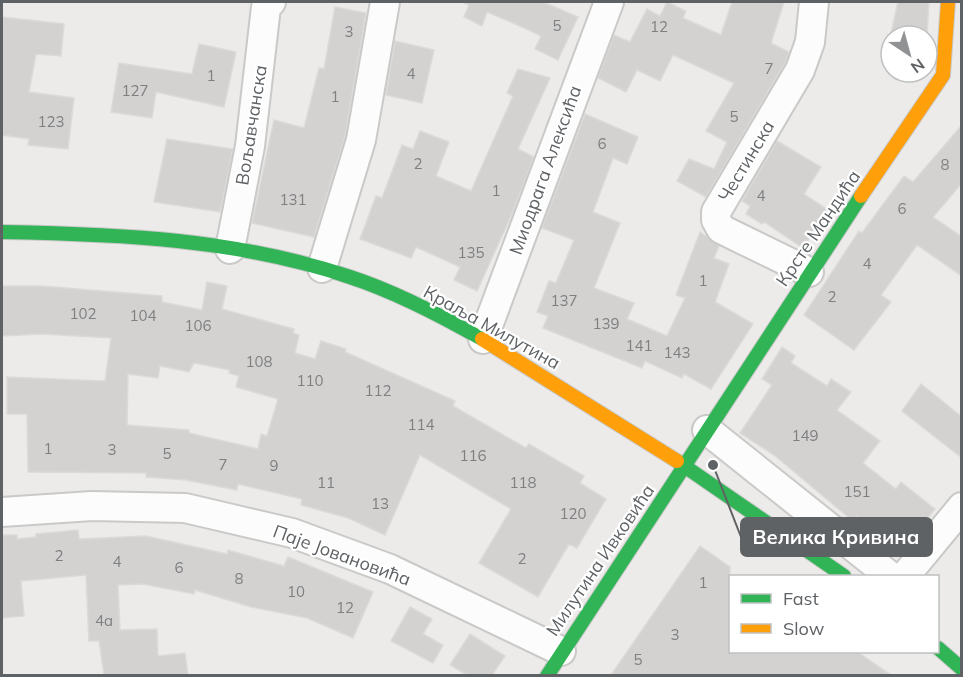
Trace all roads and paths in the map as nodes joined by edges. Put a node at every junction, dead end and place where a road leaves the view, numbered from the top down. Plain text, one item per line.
1 (271, 2) edge
2 (385, 2) edge
3 (609, 2) edge
4 (814, 2) edge
5 (948, 2) edge
6 (2, 232) edge
7 (230, 249) junction
8 (322, 268) junction
9 (809, 272) junction
10 (483, 339) junction
11 (707, 430) junction
12 (685, 464) junction
13 (962, 507) edge
14 (2, 512) edge
15 (843, 575) edge
16 (889, 575) edge
17 (906, 575) edge
18 (939, 649) edge
19 (561, 651) junction
20 (962, 669) edge
21 (547, 675) edge

1 - 7 street, Вољавчанска
2 - 8 street
3 - 10 street, Миодрага Алексића
4 - 9 street, Честинска
5 - 9 street, Крсте Мандића
6 - 7 street, Краља Милутина
7 - 8 street, Краља Милутина
8 - 10 street, Краља Милутина
9 - 11 street, Крсте Мандића
10 - 12 street, Краља Милутина
11 - 12 street, Крсте Мандића
11 - 16 street
12 - 15 street, Краља Милутина
12 - 19 street, Милутина Ивковића
13 - 17 street
14 - 19 street, Паје Јовановића
18 - 20 street
19 - 21 street, Милутина Ивковића

